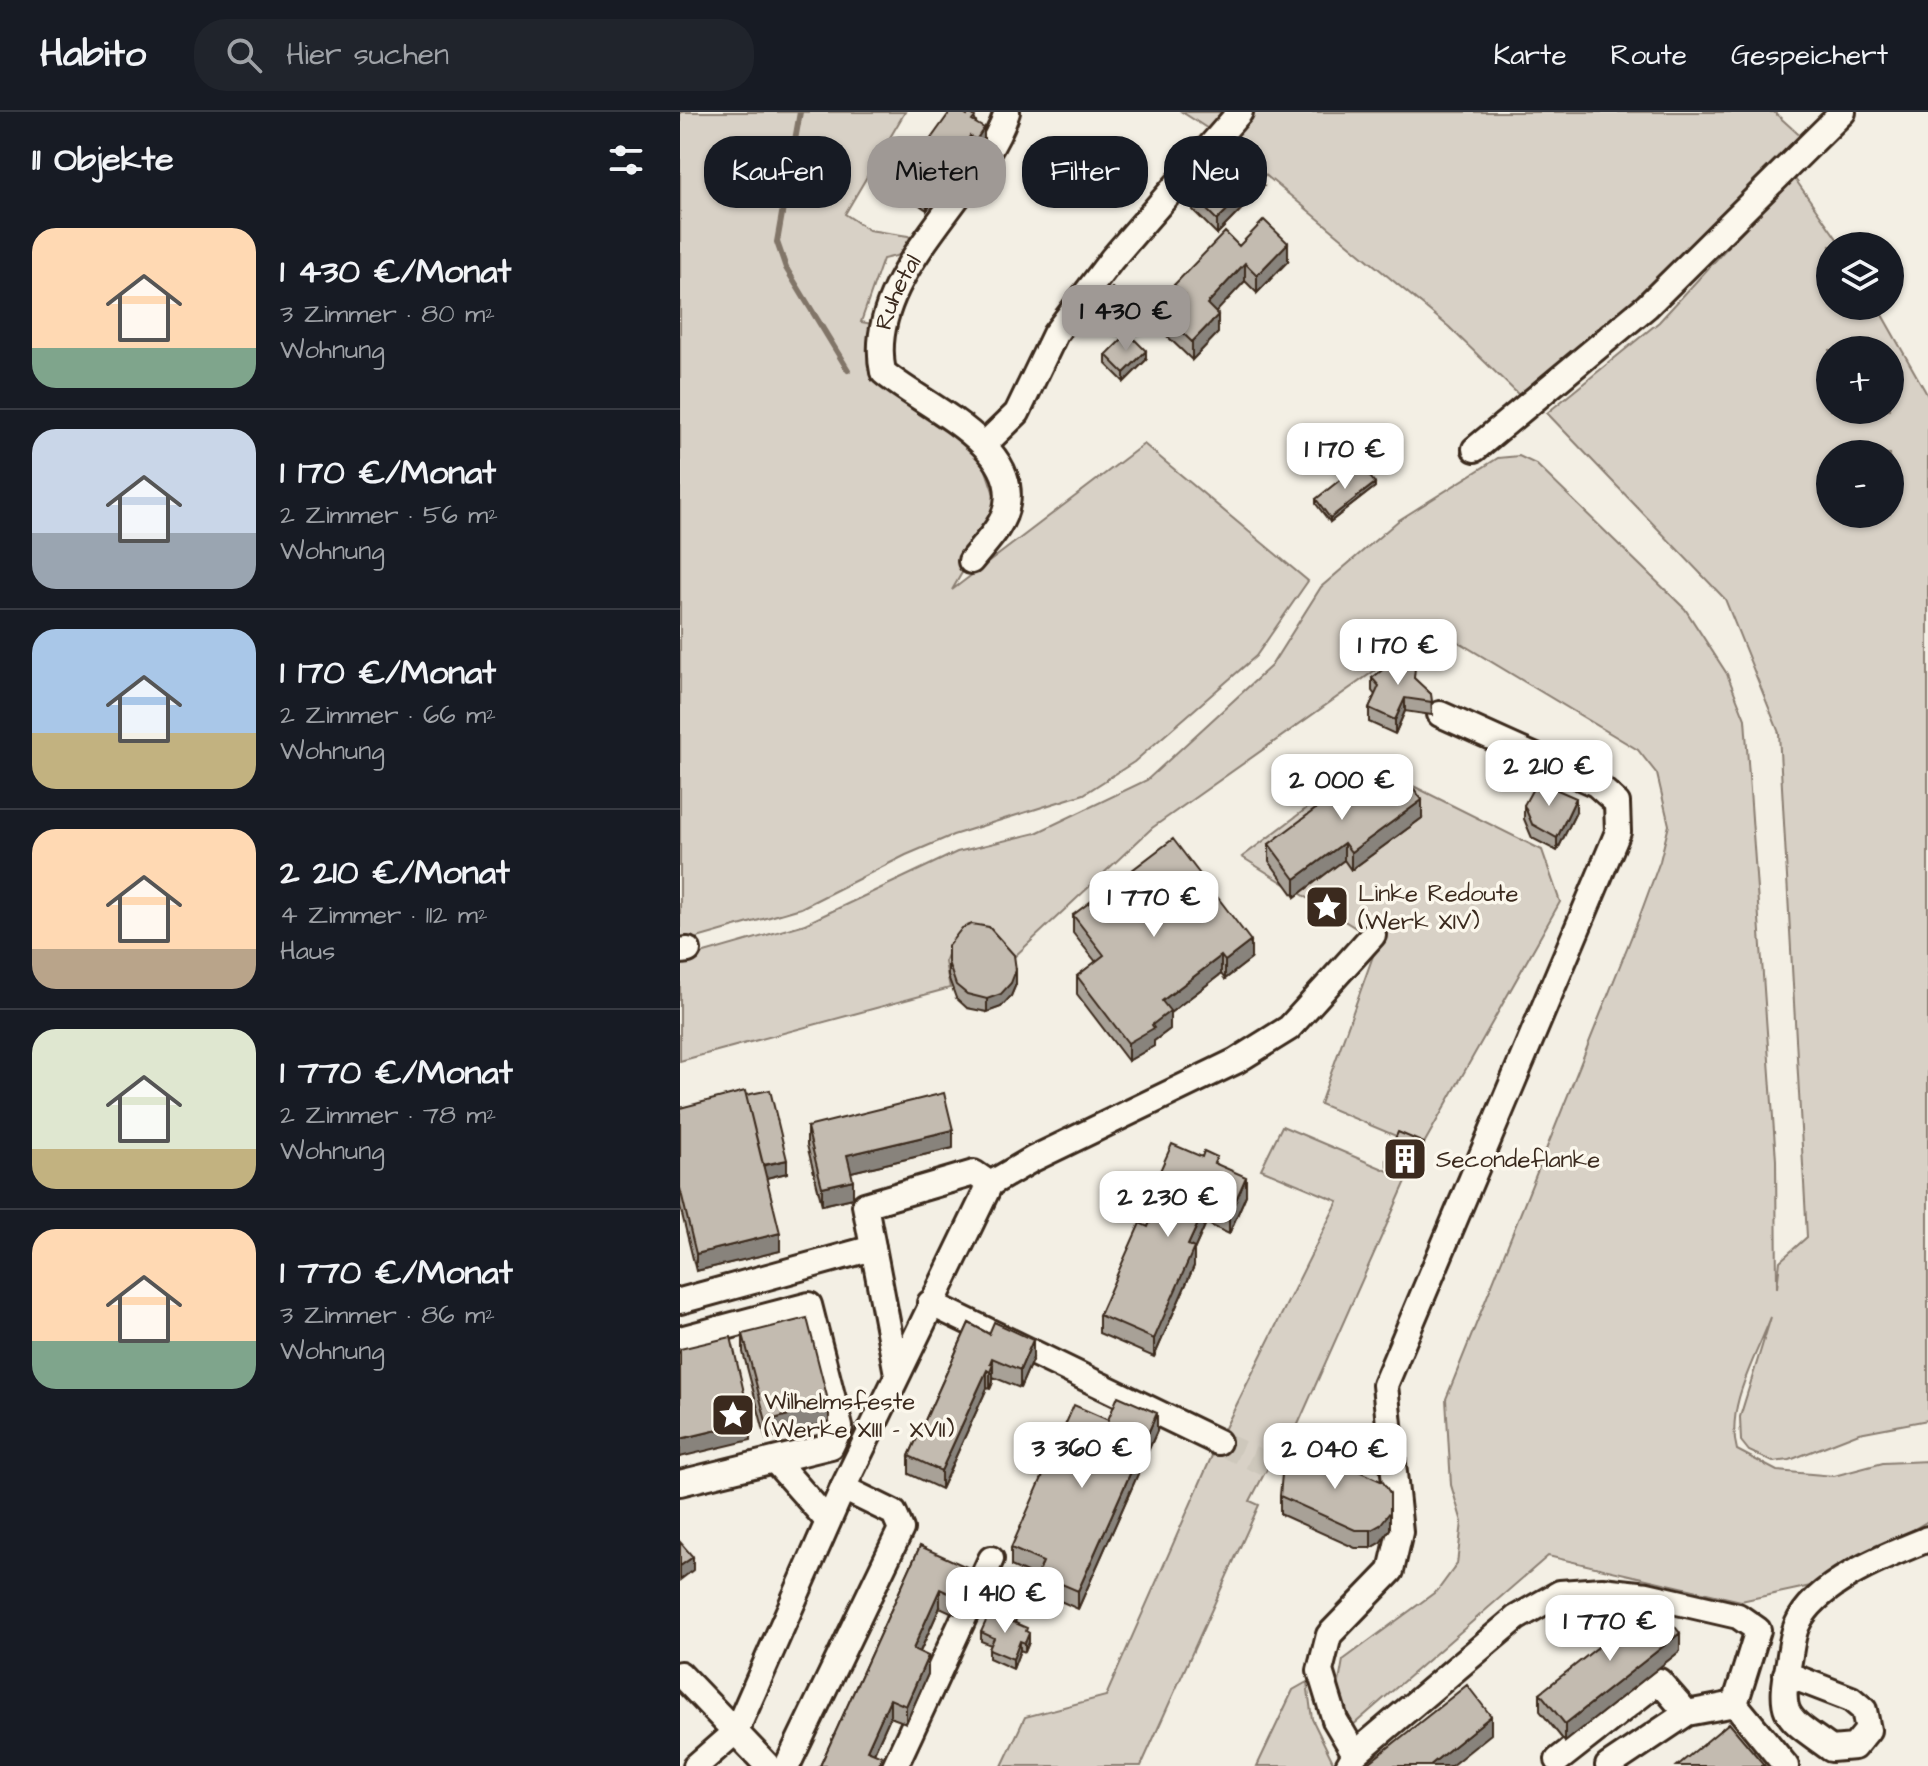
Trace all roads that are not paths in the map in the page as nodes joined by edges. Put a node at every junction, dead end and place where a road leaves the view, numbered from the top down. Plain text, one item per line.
1 (1007, 112) edge
2 (1240, 112) edge
3 (1843, 112) edge
4 (984, 445) junction
5 (1475, 449) dead end
6 (971, 561) dead end
7 (1440, 714) dead end
8 (1373, 935) dead end
9 (990, 1184) junction
10 (873, 1248) junction
11 (680, 1301) edge
12 (930, 1303) junction
13 (680, 1339) edge
14 (897, 1374) junction
15 (1218, 1442) tunnel mouth
16 (776, 1462) junction
17 (680, 1483) edge
18 (843, 1488) junction
19 (828, 1521) junction
20 (1928, 1539) edge
21 (991, 1559) dead end
22 (680, 1674) edge
23 (1786, 1674) dead end
24 (1735, 1704) junction
25 (1687, 1713) junction
26 (736, 1731) junction
27 (680, 1754) edge
28 (1352, 1760) edge
29 (1558, 1760) dead end
30 (693, 1766) edge
31 (768, 1766) edge
32 (787, 1766) edge
33 (895, 1766) edge
34 (1608, 1766) edge
35 (1786, 1766) edge

1 - 4 lane, Ruhetal
2 - 4 lane
3 - 5 lane
4 - 6 lane, Ruhetal
7 - 28 lane
8 - 9 lane
9 - 10 lane
9 - 12 lane
10 - 11 lane
10 - 14 lane
12 - 14 lane
12 - 15 lane
13 - 16 lane
14 - 18 lane
16 - 17 lane
16 - 19 lane
18 - 19 lane
18 - 32 lane
19 - 26 lane
20 - 23 lane
21 - 33 lane
22 - 26 lane
24 - 25 lane
24 - 28 lane
24 - 35 lane
25 - 29 lane
25 - 34 lane
26 - 30 lane
26 - 31 lane
27 - 30 lane

